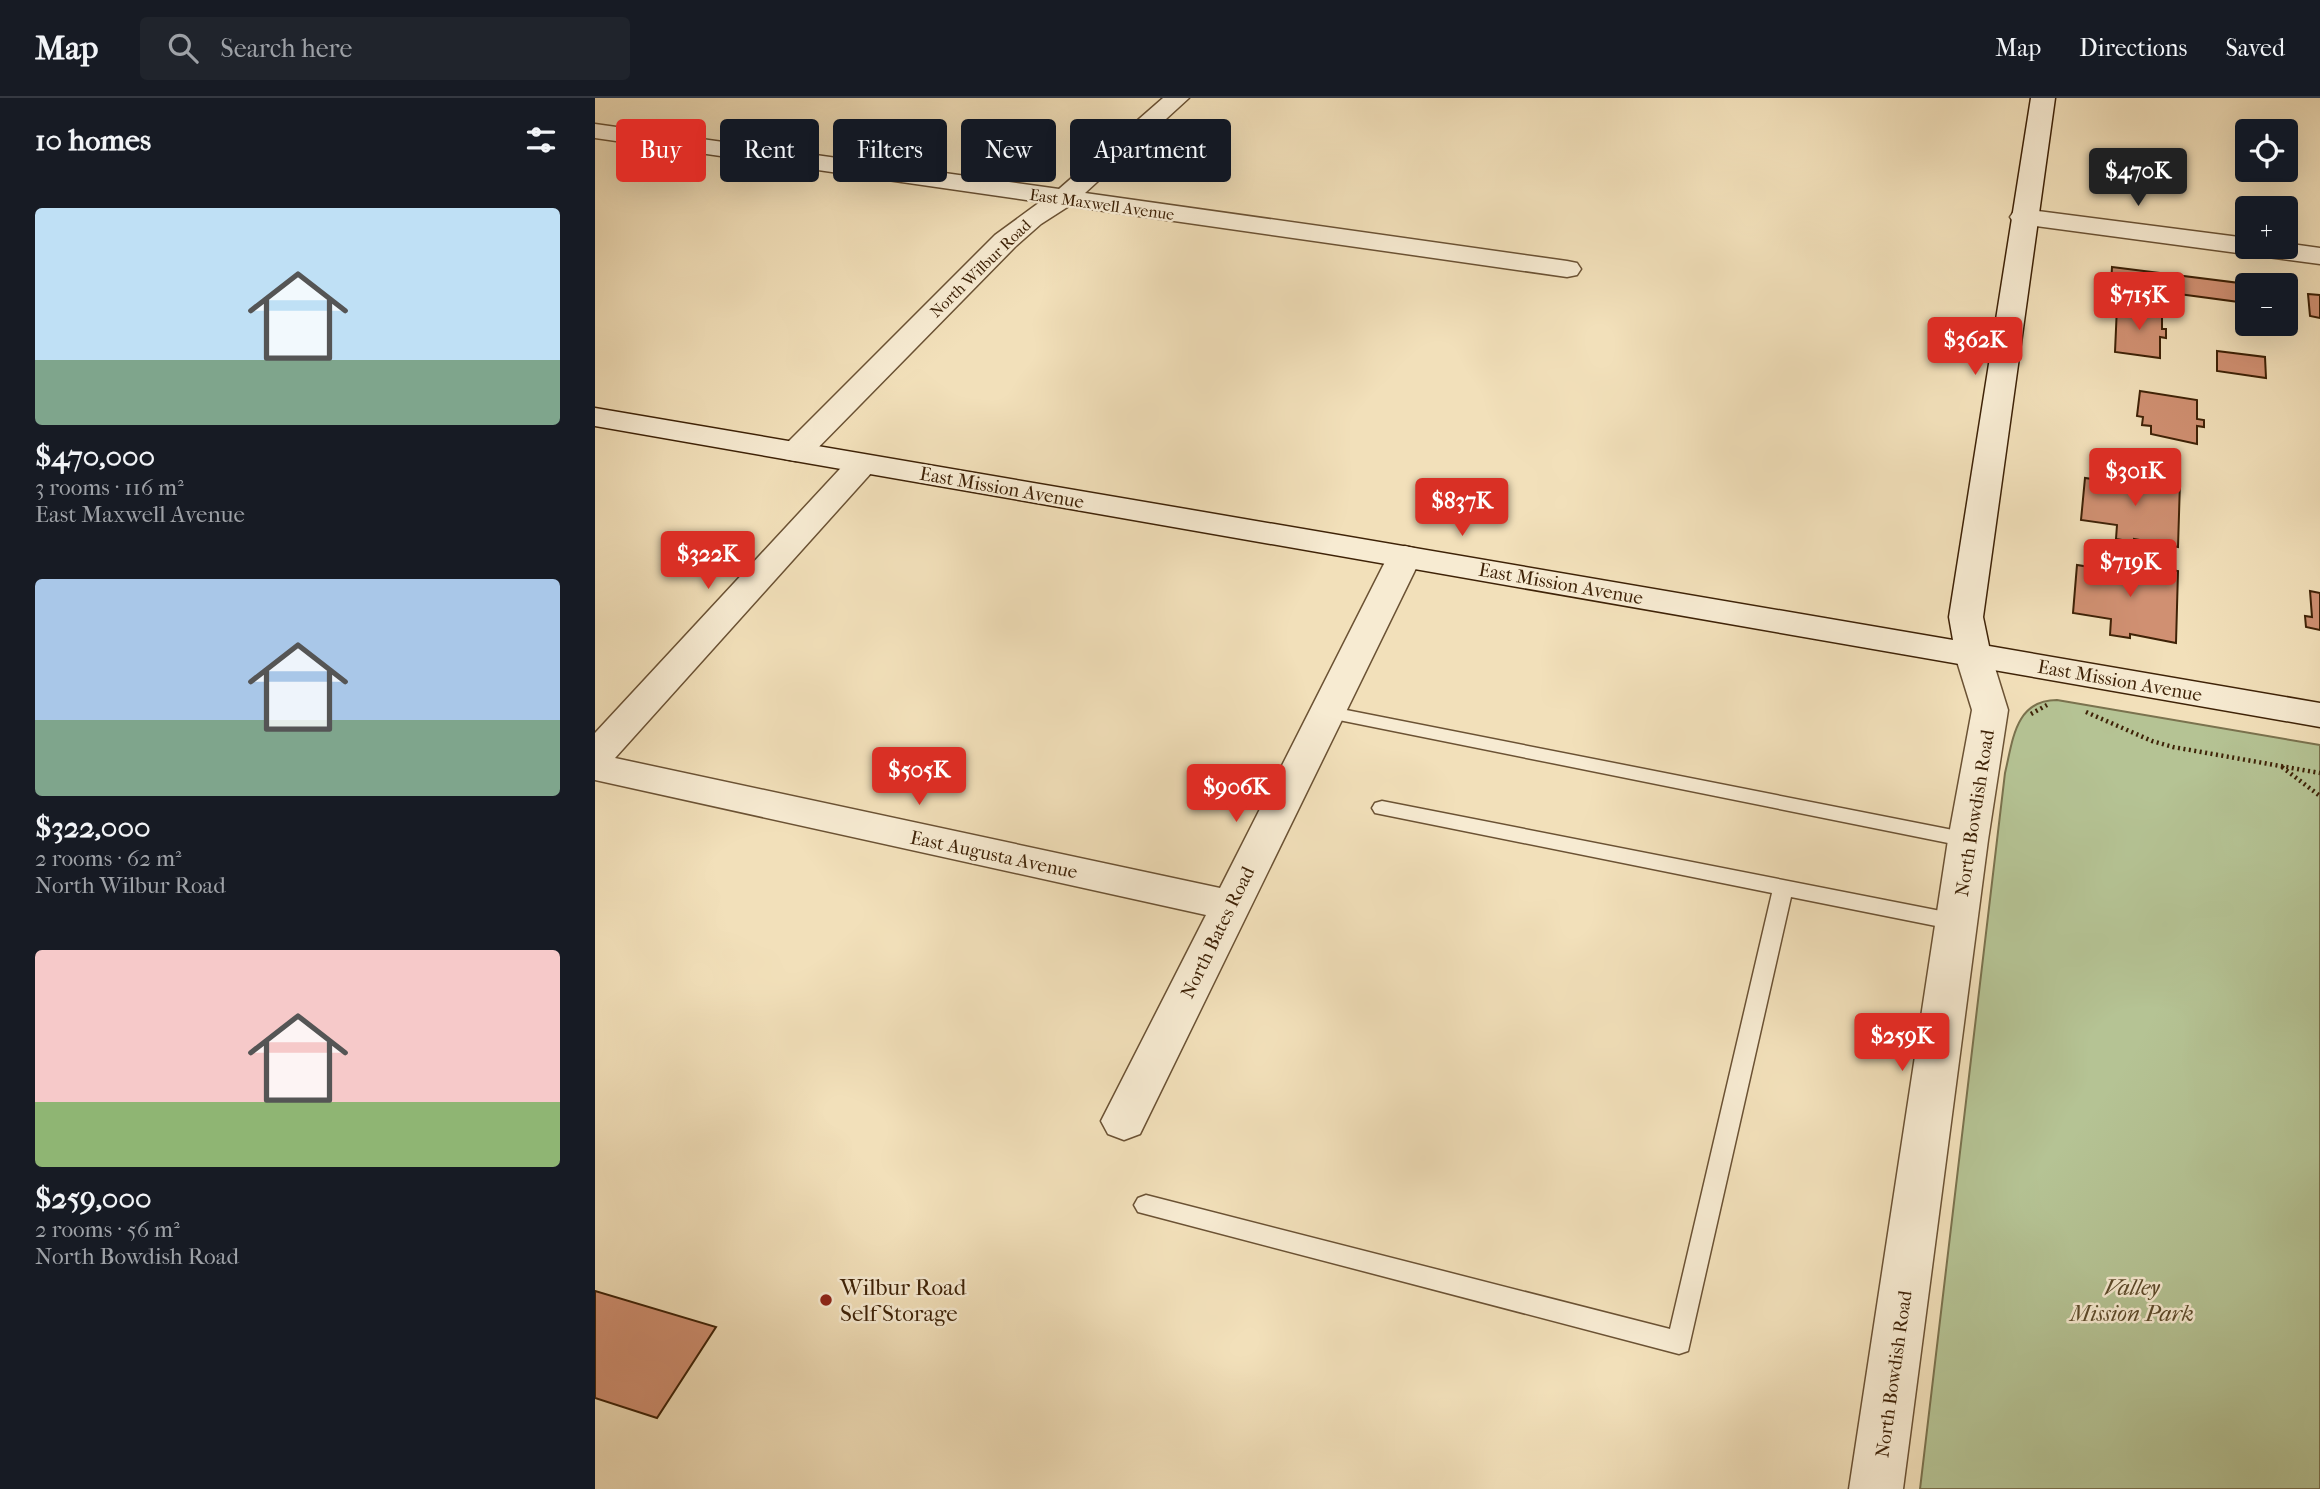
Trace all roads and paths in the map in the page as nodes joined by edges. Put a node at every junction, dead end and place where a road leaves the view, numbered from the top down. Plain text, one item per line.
1 (1177, 98) edge
2 (2043, 98) edge
3 (595, 131) edge
4 (1064, 198) junction
5 (2023, 217) junction
6 (2235, 244) edge
7 (2298, 253) edge
8 (2320, 256) edge
9 (1567, 269) dead end
10 (595, 417) edge
11 (796, 452) junction
12 (862, 464) junction
13 (1405, 556) junction
14 (1973, 655) junction
15 (2053, 704) dead end
16 (1990, 710) junction
17 (2082, 710) dead end
18 (1326, 712) junction
19 (2320, 715) edge
20 (595, 756) edge
21 (2280, 766) junction
22 (595, 767) edge
23 (2320, 773) edge
24 (2320, 796) edge
25 (1383, 808) dead end
26 (1968, 840) junction
27 (1783, 889) junction
28 (1229, 905) junction
29 (1956, 922) junction
30 (1124, 1121) dead end
31 (1146, 1205) dead end
32 (1876, 1489) edge

1 - 4 street, North Wilbur Road
2 - 5 street, North Bowdish Road
3 - 4 street, East Maxwell Avenue
4 - 9 street, East Maxwell Avenue
4 - 11 street, North Wilbur Road
5 - 6 street
5 - 14 street, North Bowdish Road
7 - 8 street
10 - 11 street, East Mission Avenue
11 - 12 street, East Mission Avenue
12 - 13 street, East Mission Avenue
12 - 20 street
13 - 14 street, East Mission Avenue
13 - 18 street, North Bates Road
14 - 16 street, North Bowdish Road
14 - 19 street, East Mission Avenue
15 - 16 path
16 - 26 street, North Bowdish Road
17 - 21 path
18 - 26 lane
18 - 28 street, North Bates Road
21 - 23 path
21 - 24 path
22 - 28 street, East Augusta Avenue
25 - 27 lane
26 - 29 street, North Bowdish Road
27 - 29 lane
27 - 31 lane
28 - 30 street, North Bates Road
29 - 32 street, North Bowdish Road

